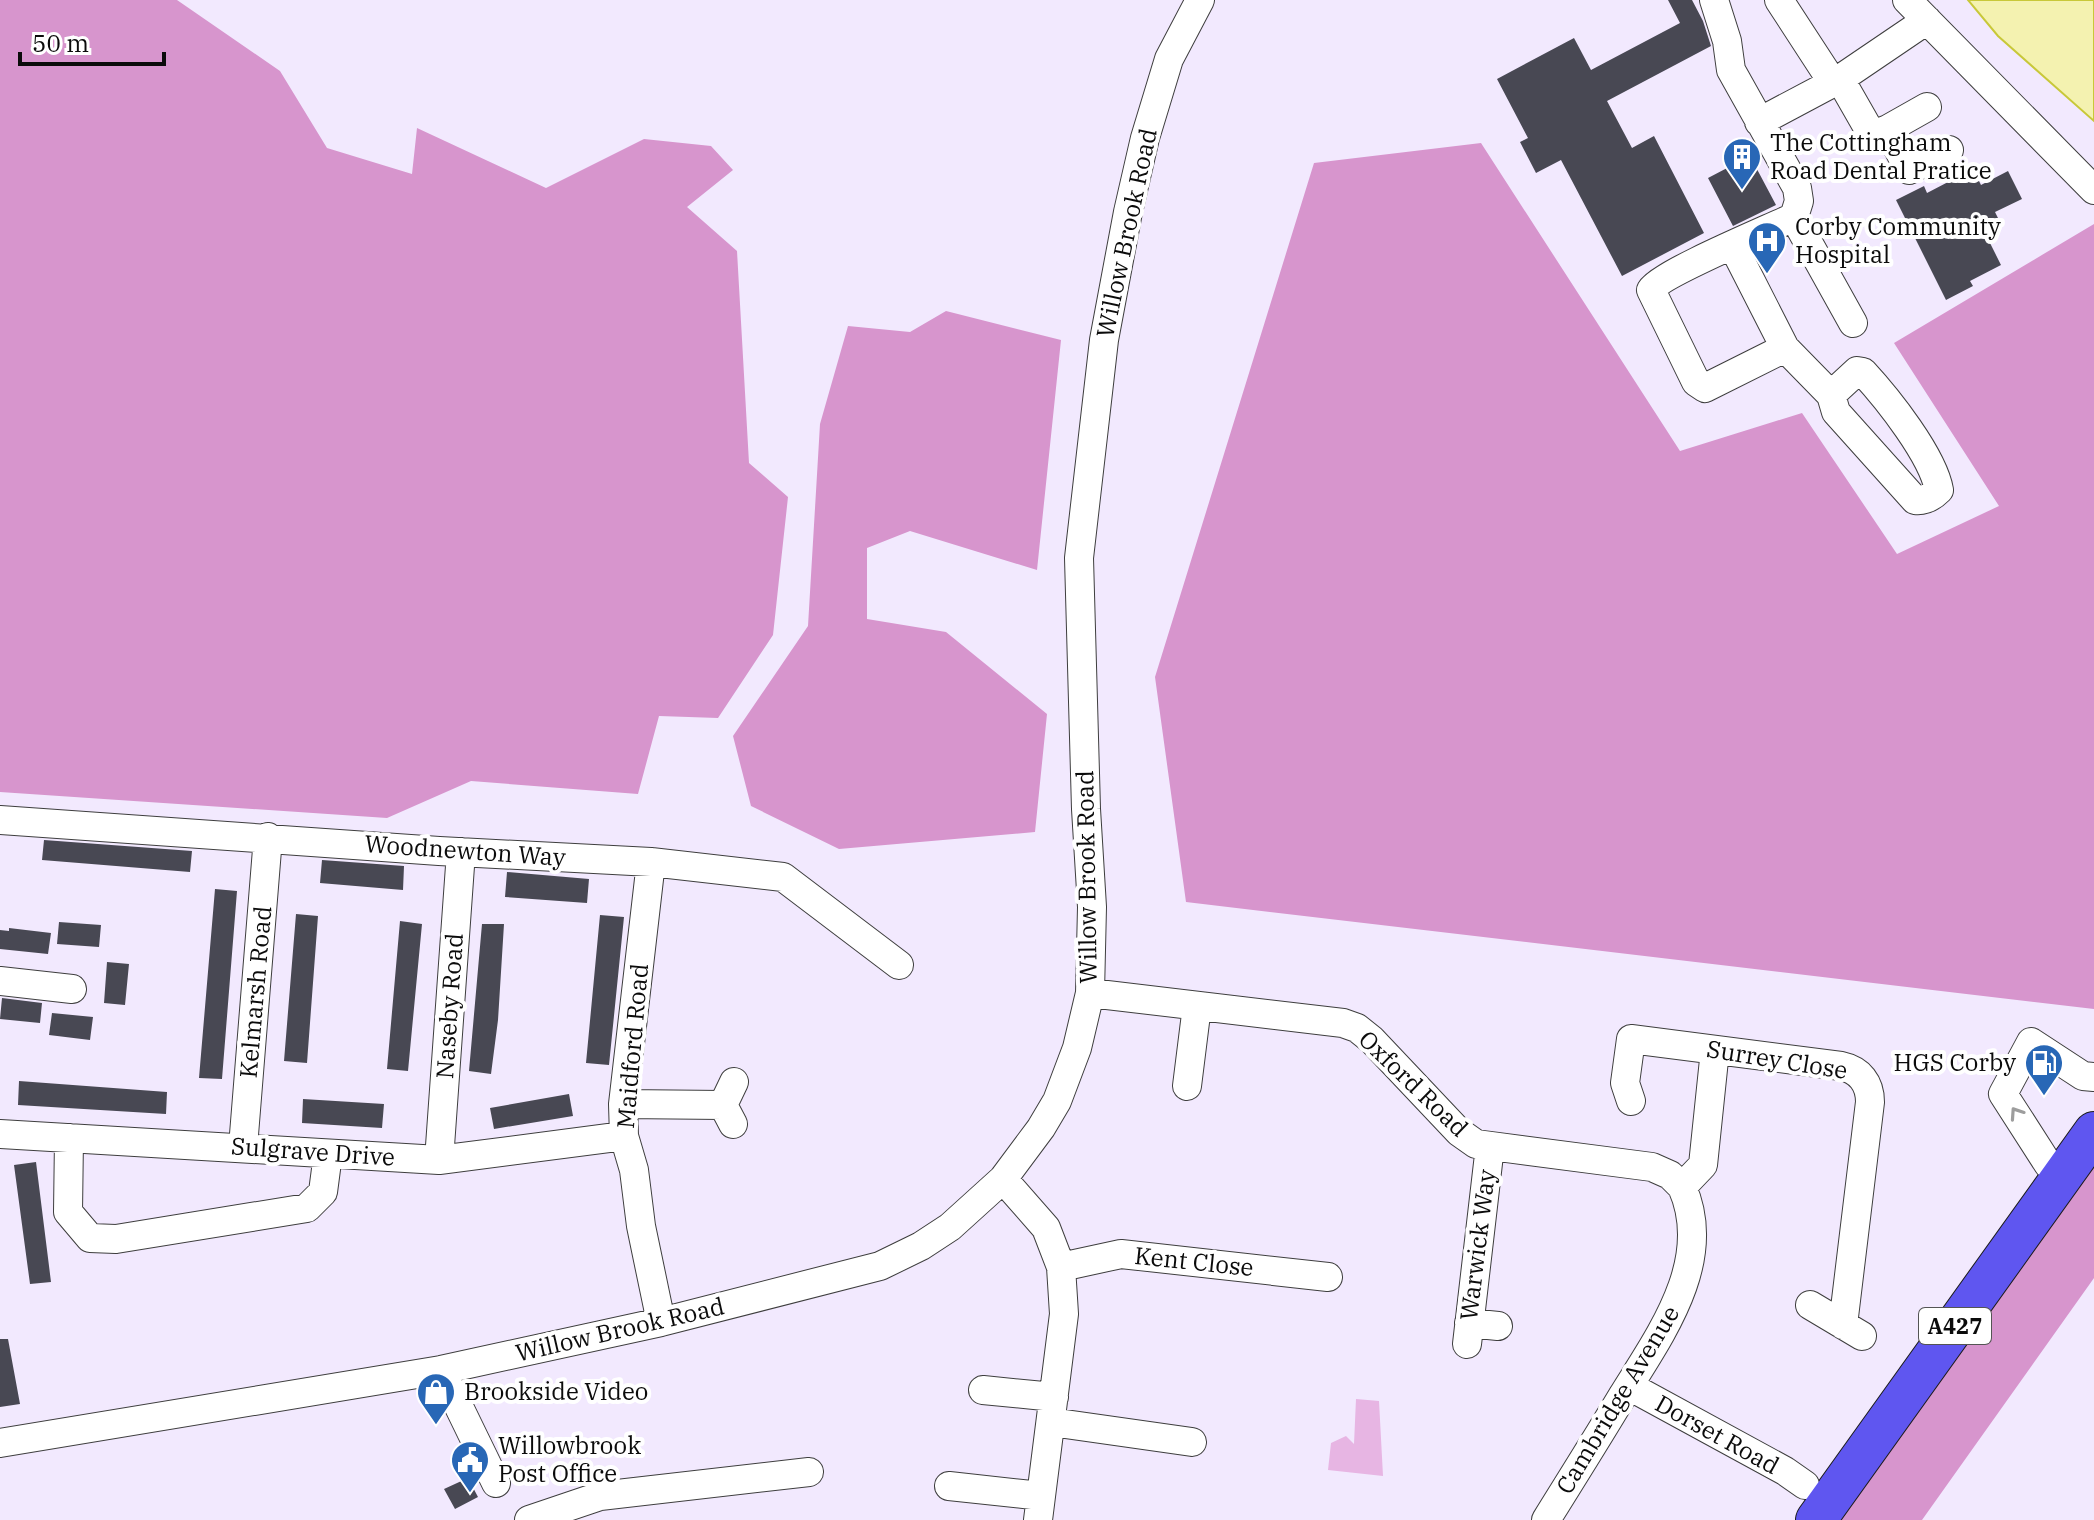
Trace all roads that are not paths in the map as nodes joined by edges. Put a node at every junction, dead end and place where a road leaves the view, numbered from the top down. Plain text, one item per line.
1 (1714, 0) edge
2 (1779, 0) edge
3 (1907, 0) edge
4 (1197, 1) edge
5 (1927, 20) junction
6 (1836, 81) junction
7 (1927, 107) dead end
8 (1759, 122) junction
9 (1888, 129) junction
10 (1949, 150) dead end
11 (2094, 190) edge
12 (1794, 217) junction
13 (1733, 246) junction
14 (1853, 323) dead end
15 (1785, 348) junction
16 (1831, 395) dead end
17 (0, 820) edge
18 (268, 837) junction
19 (461, 852) junction
20 (651, 862) junction
21 (899, 965) dead end
22 (0, 981) edge
23 (72, 989) dead end
24 (1090, 993) junction
25 (1197, 1006) junction
26 (1715, 1050) junction
27 (2094, 1077) edge
28 (1187, 1086) dead end
29 (1631, 1101) dead end
30 (623, 1104) junction
31 (730, 1104) dead end
32 (2094, 1132) edge
33 (0, 1134) edge
34 (624, 1136) junction
35 (69, 1138) junction
36 (1490, 1146) junction
37 (243, 1147) junction
38 (328, 1154) junction
39 (439, 1160) junction
40 (2062, 1176) junction
41 (1003, 1179) junction
42 (1682, 1187) junction
43 (1061, 1267) junction
44 (1328, 1277) dead end
45 (1810, 1305) dead end
46 (661, 1322) junction
47 (1498, 1326) dead end
48 (441, 1370) junction
49 (1629, 1386) junction
50 (983, 1390) dead end
51 (1052, 1410) junction
52 (1192, 1442) dead end
53 (0, 1443) edge
54 (809, 1472) dead end
55 (496, 1483) dead end
56 (949, 1486) dead end
57 (1810, 1503) edge
58 (1040, 1508) edge
59 (529, 1520) edge
60 (1546, 1520) edge

1 - 8 street
2 - 6 street
3 - 5 street
4 - 24 street, Willow Brook Road
5 - 6 street
5 - 11 street
6 - 8 street
6 - 9 street
7 - 9 street
8 - 12 street
9 - 10 street
12 - 13 street
12 - 14 street
13 - 15 street
13 - 15 street
15 - 16 street
17 - 18 street, Woodnewton Way
18 - 19 street, Woodnewton Way
18 - 37 street, Kelmarsh Road
19 - 20 street, Woodnewton Way
19 - 39 street, Naseby Road
20 - 21 street, Woodnewton Way
20 - 30 street, Maidford Road
22 - 23 street
24 - 25 street, Oxford Road
24 - 41 street, Willow Brook Road
25 - 28 street
25 - 36 street, Oxford Road
26 - 29 street, Surrey Close
26 - 42 street
26 - 45 street, Surrey Close
40 -> 27 street
30 - 31 street
30 - 34 street, Maidford Road
32 - 40 highway, A427
33 - 35 street, Sulgrave Drive
34 - 39 street, Sulgrave Drive
34 - 46 street, Maidford Road
35 - 37 street, Sulgrave Drive
35 - 38 street
36 - 42 street, Oxford Road
36 - 47 street, Warwick Way
37 - 38 street, Sulgrave Drive
38 - 39 street, Sulgrave Drive
40 - 57 highway, A427
41 - 43 street
41 - 46 street, Willow Brook Road
42 - 49 street, Cambridge Avenue
43 - 44 street, Kent Close
43 - 51 street
46 - 48 street, Willow Brook Road
48 - 53 street, Willow Brook Road
48 - 55 street
49 - 57 street, Dorset Road
49 - 60 street, Cambridge Avenue
50 - 51 street
51 - 52 street
51 - 58 street
54 - 59 street
56 - 58 street

